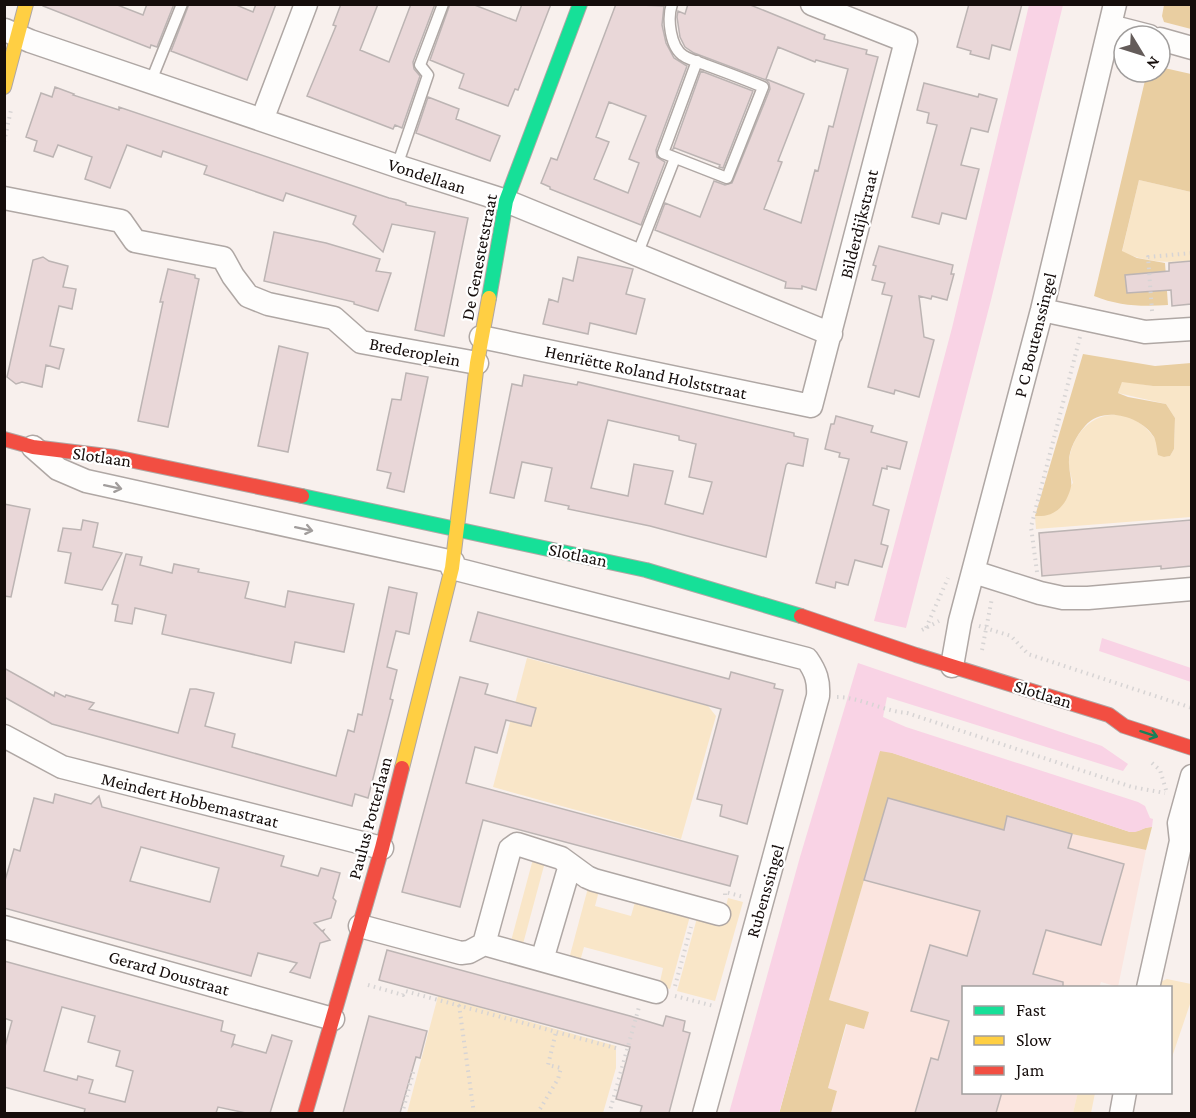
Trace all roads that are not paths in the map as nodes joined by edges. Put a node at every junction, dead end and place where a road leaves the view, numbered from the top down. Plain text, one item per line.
1 (26, 4) edge
2 (182, 4) edge
3 (306, 4) edge
4 (442, 4) edge
5 (580, 4) edge
6 (672, 4) edge
7 (812, 4) edge
8 (1113, 15) edge
9 (1128, 24) edge
10 (11, 32) edge
11 (1172, 42) edge
12 (1191, 48) edge
13 (697, 62) junction
14 (151, 81) junction
15 (4, 87) edge
16 (262, 120) junction
17 (675, 158) junction
18 (397, 166) junction
19 (4, 198) edge
20 (506, 201) junction
21 (637, 255) junction
22 (1042, 310) junction
23 (1191, 329) edge
24 (831, 334) junction
25 (481, 337) junction
26 (477, 363) junction
27 (811, 406) joint
28 (4, 439) edge
29 (33, 447) junction
30 (458, 528) junction
31 (452, 565) junction
32 (974, 572) junction
33 (1191, 589) edge
34 (952, 666) junction
35 (813, 668) joint
36 (1129, 712) dead end
37 (1109, 715) junction
38 (4, 736) edge
39 (1191, 748) edge
40 (1189, 786) edge
41 (1186, 835) edge
42 (382, 848) junction
43 (570, 865) junction
44 (719, 914) dead end
45 (360, 926) junction
46 (4, 927) edge
47 (484, 944) junction
48 (542, 960) junction
49 (1148, 986) edge
50 (650, 990) road end
51 (333, 1019) junction
52 (1125, 1094) edge
53 (305, 1113) edge
54 (704, 1113) edge
55 (1121, 1113) edge

1 - 10 street
2 - 14 lane
3 - 16 street
4 - 18 lane
5 - 20 street, De Genestetstraat
6 - 13 lane
7 - 24 street, Bilderdijkstraat
8 - 9 street
8 - 22 street, P C Boutenssingel
10 - 14 street, Vondellaan
10 - 15 street
11 - 12 street
13 - 17 lane
13 - 17 lane
14 - 16 street, Vondellaan
16 - 18 street, Vondellaan
17 - 21 lane
18 - 20 street, Vondellaan
19 - 26 street, Brederoplein
20 - 21 street, Vondellaan
20 - 25 street, De Genestetstraat
21 - 24 street, Vondellaan
22 - 23 street
22 - 32 street, P C Boutenssingel
24 - 27 street, Bilderdijkstraat
25 - 26 street, De Genestetstraat
25 - 27 street, Henriëtte Roland Holststraat
26 - 30 street, De Genestetstraat
28 - 29 street, Slotlaan
29 - 30 street, Slotlaan
29 -> 31 street, Slotlaan
30 - 31 street, Paulus Potterlaan
30 - 34 street, Slotlaan
31 - 35 street, Slotlaan
31 - 42 street, Paulus Potterlaan
32 - 33 street
32 - 34 street, P C Boutenssingel
34 - 37 street, Slotlaan
35 - 54 street, Rubenssingel
36 - 37 street, Slotlaan
37 -> 39 street, Slotlaan
38 - 42 street, Meindert Hobbemastraat
40 - 41 street
41 - 49 street
42 - 45 street, Paulus Potterlaan
43 - 44 street
43 - 47 street
43 - 48 street
45 - 47 street
45 - 51 street, Paulus Potterlaan
46 - 51 street, Gerard Doustraat
47 - 48 street
48 - 50 street
51 - 53 street, Paulus Potterlaan
52 - 55 street

